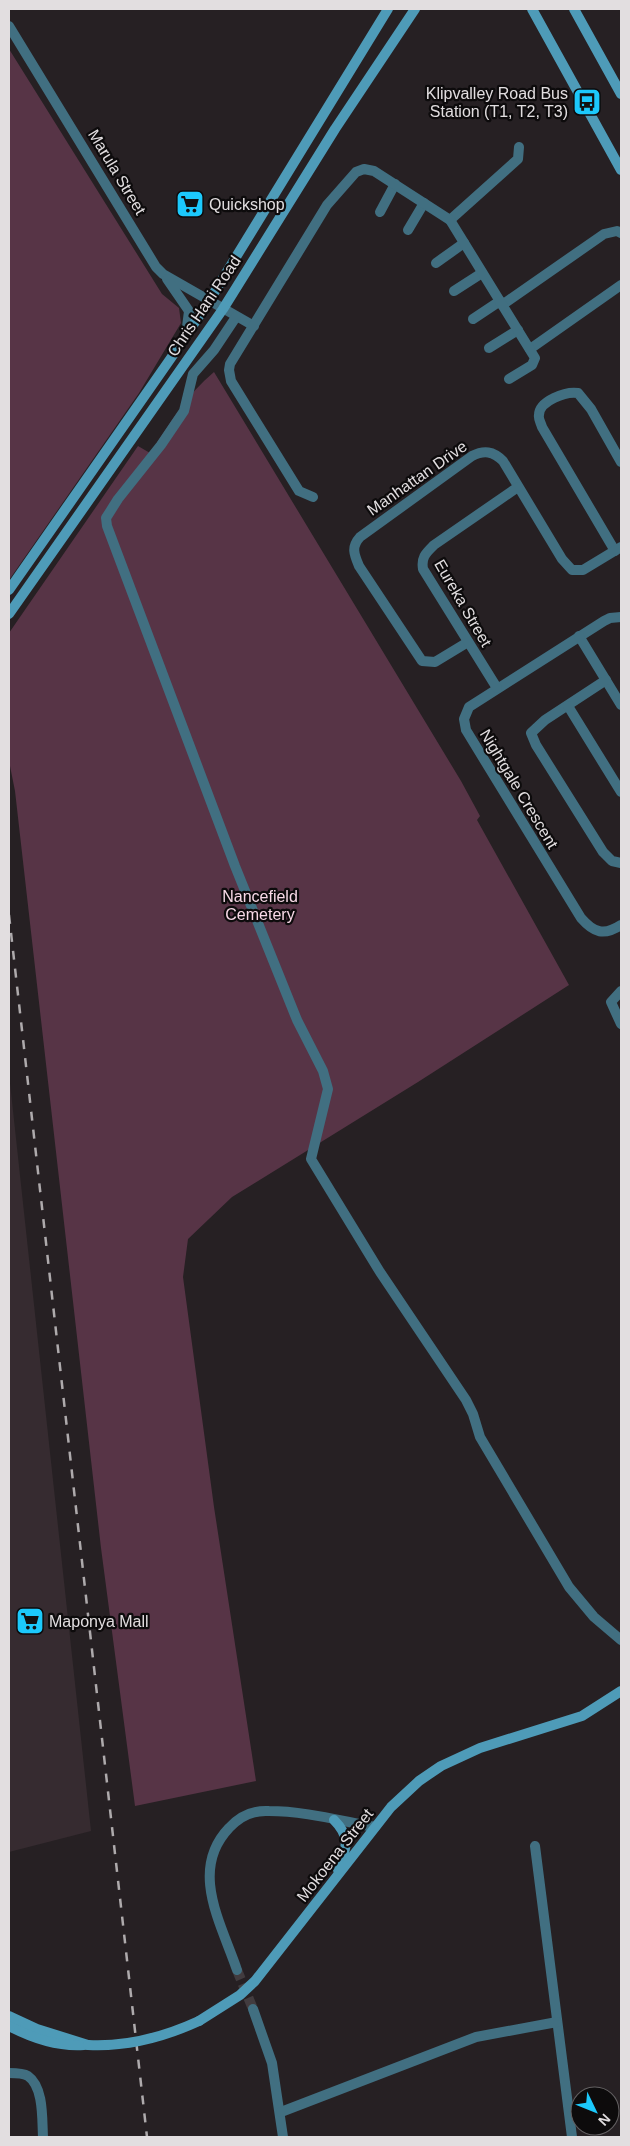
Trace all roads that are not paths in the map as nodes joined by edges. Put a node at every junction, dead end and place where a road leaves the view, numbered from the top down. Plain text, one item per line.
1 (388, 9) edge
2 (415, 9) edge
3 (532, 9) edge
4 (574, 9) edge
5 (9, 26) edge
6 (621, 94) edge
7 (519, 147) dead end
8 (621, 170) edge
9 (395, 184) junction
10 (424, 203) junction
11 (380, 212) dead end
12 (450, 220) junction
13 (408, 230) dead end
14 (621, 233) edge
15 (464, 244) junction
16 (436, 263) dead end
17 (482, 273) junction
18 (163, 274) junction
19 (621, 285) edge
20 (454, 291) dead end
21 (209, 301) junction
22 (501, 303) junction
23 (223, 309) junction
24 (236, 316) junction
25 (473, 319) dead end
26 (254, 326) junction
27 (518, 330) junction
28 (186, 336) junction
29 (489, 348) dead end
30 (530, 349) junction
31 (509, 379) dead end
32 (621, 462) edge
33 (518, 487) junction
34 (313, 497) dead end
35 (618, 549) edge
36 (9, 590) edge
37 (9, 614) edge
38 (621, 617) edge
39 (579, 636) junction
40 (468, 642) junction
41 (606, 680) junction
42 (497, 688) junction
43 (621, 705) edge
44 (568, 706) junction
45 (621, 792) edge
46 (621, 863) edge
47 (621, 925) edge
48 (621, 991) edge
49 (621, 1024) edge
50 (621, 1640) edge
51 (621, 1691) edge
52 (334, 1820) junction
53 (375, 1827) junction
54 (535, 1846) dead end
55 (334, 1880) junction
56 (237, 1970) tunnel mouth
57 (254, 2009) tunnel mouth
58 (9, 2016) edge
59 (557, 2022) junction
60 (9, 2026) edge
61 (70, 2042) junction
62 (9, 2073) edge
63 (281, 2112) junction
64 (44, 2137) edge
65 (283, 2137) edge
66 (572, 2137) edge

1 - 21 main road, Chris Hani Road
2 - 23 main road, Chris Hani Road
3 - 8 main road
4 - 6 main road
5 - 18 street, Marula Street
7 - 12 street
9 - 10 street
9 - 11 street
9 - 26 street
10 - 12 street
10 - 13 street
12 - 15 street
14 - 22 street
15 - 16 street
15 - 17 street
17 - 20 street
17 - 22 street
18 - 21 street, Marula Street
18 - 28 street
19 - 30 street
21 - 23 street, Marula Street
21 - 28 main road, Chris Hani Road
22 - 25 street
22 - 27 street
23 - 24 street, Marula Street
23 - 37 main road, Chris Hani Road
24 - 26 street, Marula Street
24 - 50 street
26 - 34 street
27 - 29 street
27 - 30 street
28 - 36 main road, Chris Hani Road
30 - 31 street
32 - 35 street
33 - 35 street, Manhattan Drive
33 - 40 street, Eureka Street
33 - 40 street, Manhattan Drive
38 - 39 street, Nightgale Crescent
39 - 41 street
39 - 42 street, Nightgale Crescent
40 - 42 street, Eureka Street
41 - 43 street
41 - 44 street
42 - 47 street, Nightgale Crescent
44 - 45 street
44 - 46 street
48 - 49 street
51 - 53 main road, Mokoena Street
52 - 53 street
52 - 55 main road
52 - 56 street
53 - 55 main road, Mokoena Street
54 - 59 street
55 - 61 main road, Mokoena Street, bridge
57 - 63 street
58 - 61 main road, Mokoena Street
59 - 63 street
59 - 66 street
60 - 61 main road, Mokoena Street
62 - 64 street
63 - 65 street

